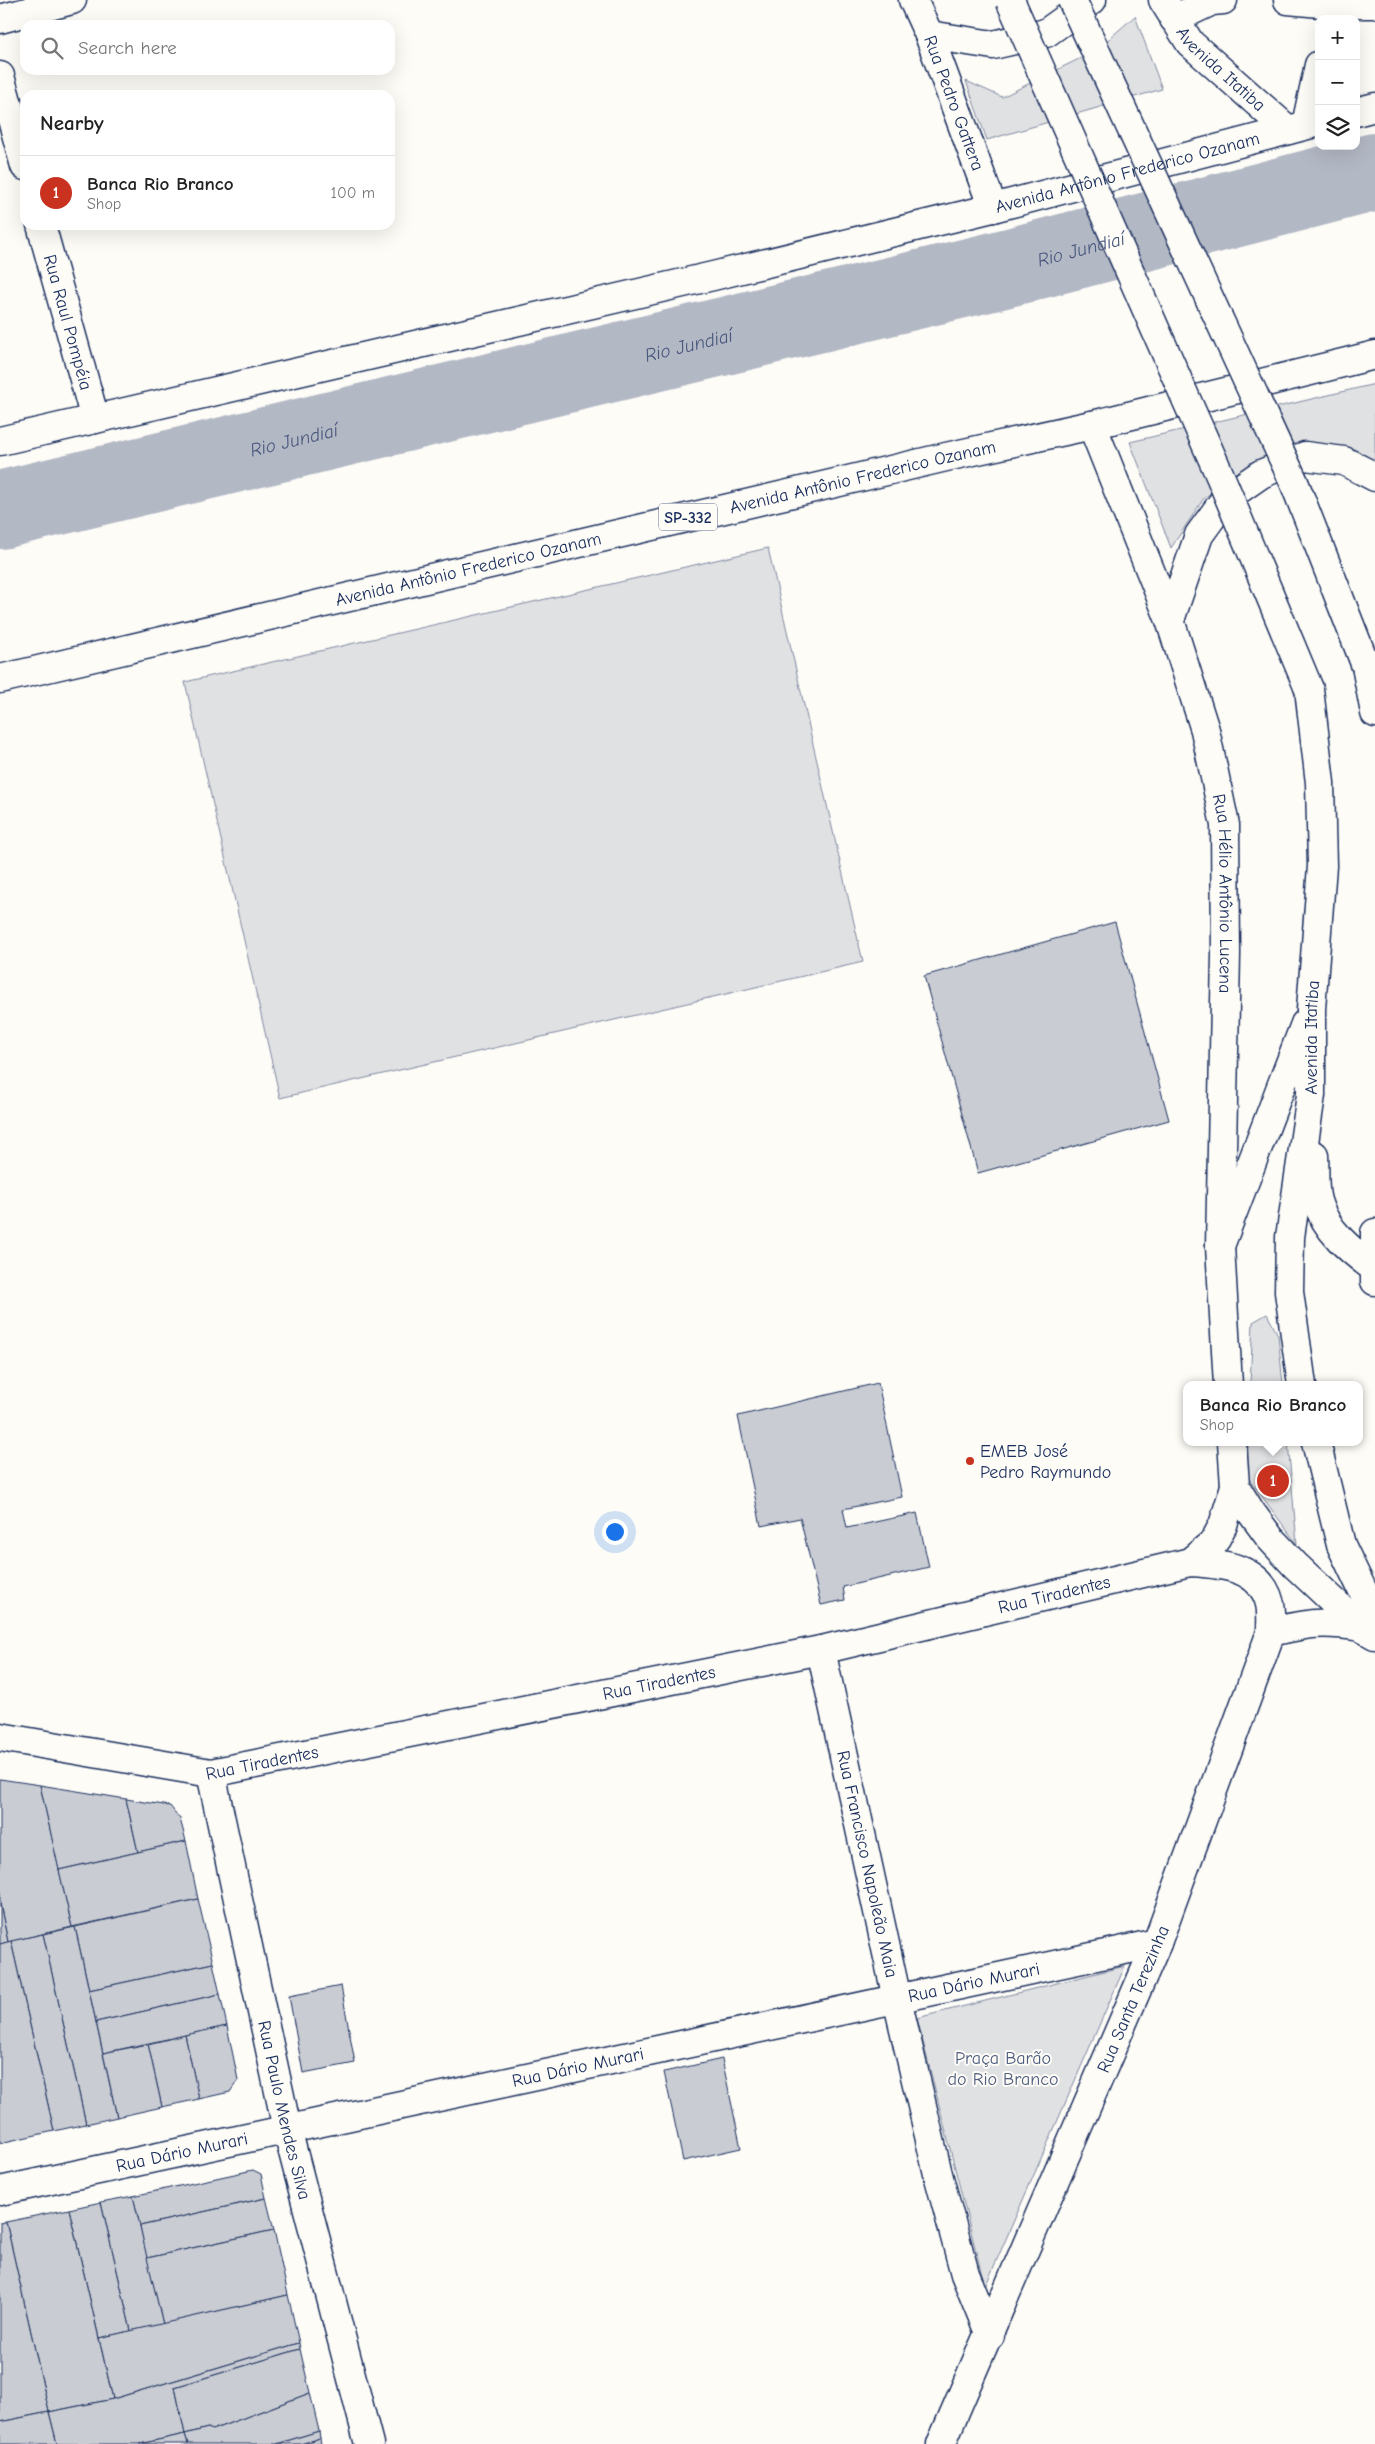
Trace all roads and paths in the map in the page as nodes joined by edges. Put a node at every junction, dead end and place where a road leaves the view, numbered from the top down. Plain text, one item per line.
1 (72, 0) edge
2 (913, 0) edge
3 (1010, 0) edge
4 (1072, 0) edge
5 (1092, 0) edge
6 (1223, 0) edge
7 (1288, 0) edge
8 (1375, 4) edge
9 (1169, 10) edge
10 (1330, 12) edge
11 (0, 19) edge
12 (928, 36) junction
13 (0, 76) edge
14 (1315, 82) edge
15 (1375, 107) edge
16 (1360, 111) edge
17 (1305, 126) edge
18 (20, 148) edge
19 (993, 208) junction
20 (43, 230) edge
21 (1375, 355) edge
22 (95, 419) junction
23 (1092, 425) junction
24 (0, 441) edge
25 (1375, 477) edge
26 (1170, 620) junction
27 (0, 679) edge
28 (1375, 713) edge
29 (1311, 1009) junction
30 (1311, 1095) junction
31 (1375, 1233) edge
32 (1220, 1246) junction
33 (1375, 1272) edge
34 (1228, 1381) edge
35 (1301, 1381) edge
36 (1232, 1446) edge
37 (1317, 1446) edge
38 (1235, 1486) junction
39 (1190, 1562) junction
40 (1370, 1626) edge
41 (1271, 1632) junction
42 (821, 1650) junction
43 (0, 1737) edge
44 (211, 1774) junction
45 (1157, 1943) junction
46 (897, 1999) junction
47 (287, 2129) junction
48 (0, 2191) edge
49 (990, 2336) junction
50 (369, 2444) edge
51 (941, 2444) edge

1 - 11 street
2 - 12 street, Rua Pedro Gattera
3 - 29 street, Avenida Itatiba, bridge
4 - 28 street, bridge
5 - 12 street
6 - 9 street
7 - 10 street
8 - 10 street
9 - 17 street, Avenida Itatiba
12 - 19 street, Rua Pedro Gattera
13 - 18 street
14 - 17 street
15 - 16 street
17 - 19 street, Avenida Antônio Frederico Ozanam
19 - 22 street, Avenida Antônio Frederico Ozanam
20 - 22 street, Rua Raul Pompéia
21 - 23 street, Avenida Antônio Frederico Ozanam / SP-332
22 - 24 street, Avenida Antônio Frederico Ozanam
23 - 26 street, Rua Hélio Antônio Lucena
23 - 27 street, Avenida Antônio Frederico Ozanam / SP-332
25 - 26 street
26 - 32 street, Rua Hélio Antônio Lucena
29 - 30 street, Avenida Itatiba
29 - 32 street
30 - 33 street
30 - 35 street, Avenida Itatiba
31 - 33 street
32 - 34 street, Rua Hélio Antônio Lucena
36 - 38 street
37 - 40 street
38 - 39 street
38 - 40 street
39 - 41 street, Rua Tiradentes
39 - 42 street, Rua Tiradentes
40 - 41 street
41 - 45 street, Rua Santa Terezinha
42 - 44 street, Rua Tiradentes
42 - 46 street, Rua Francisco Napoleão Maia
43 - 44 street, Rua Tiradentes
44 - 47 street, Rua Paulo Mendes Silva
45 - 46 street, Rua Dário Murari
45 - 49 street, Rua Santa Terezinha
46 - 47 street, Rua Dário Murari
46 - 49 street, Rua Francisco Napoleão Maia
47 - 48 street, Rua Dário Murari
47 - 50 street, Rua Paulo Mendes Silva
49 - 51 street, Rua Santa Terezinha

